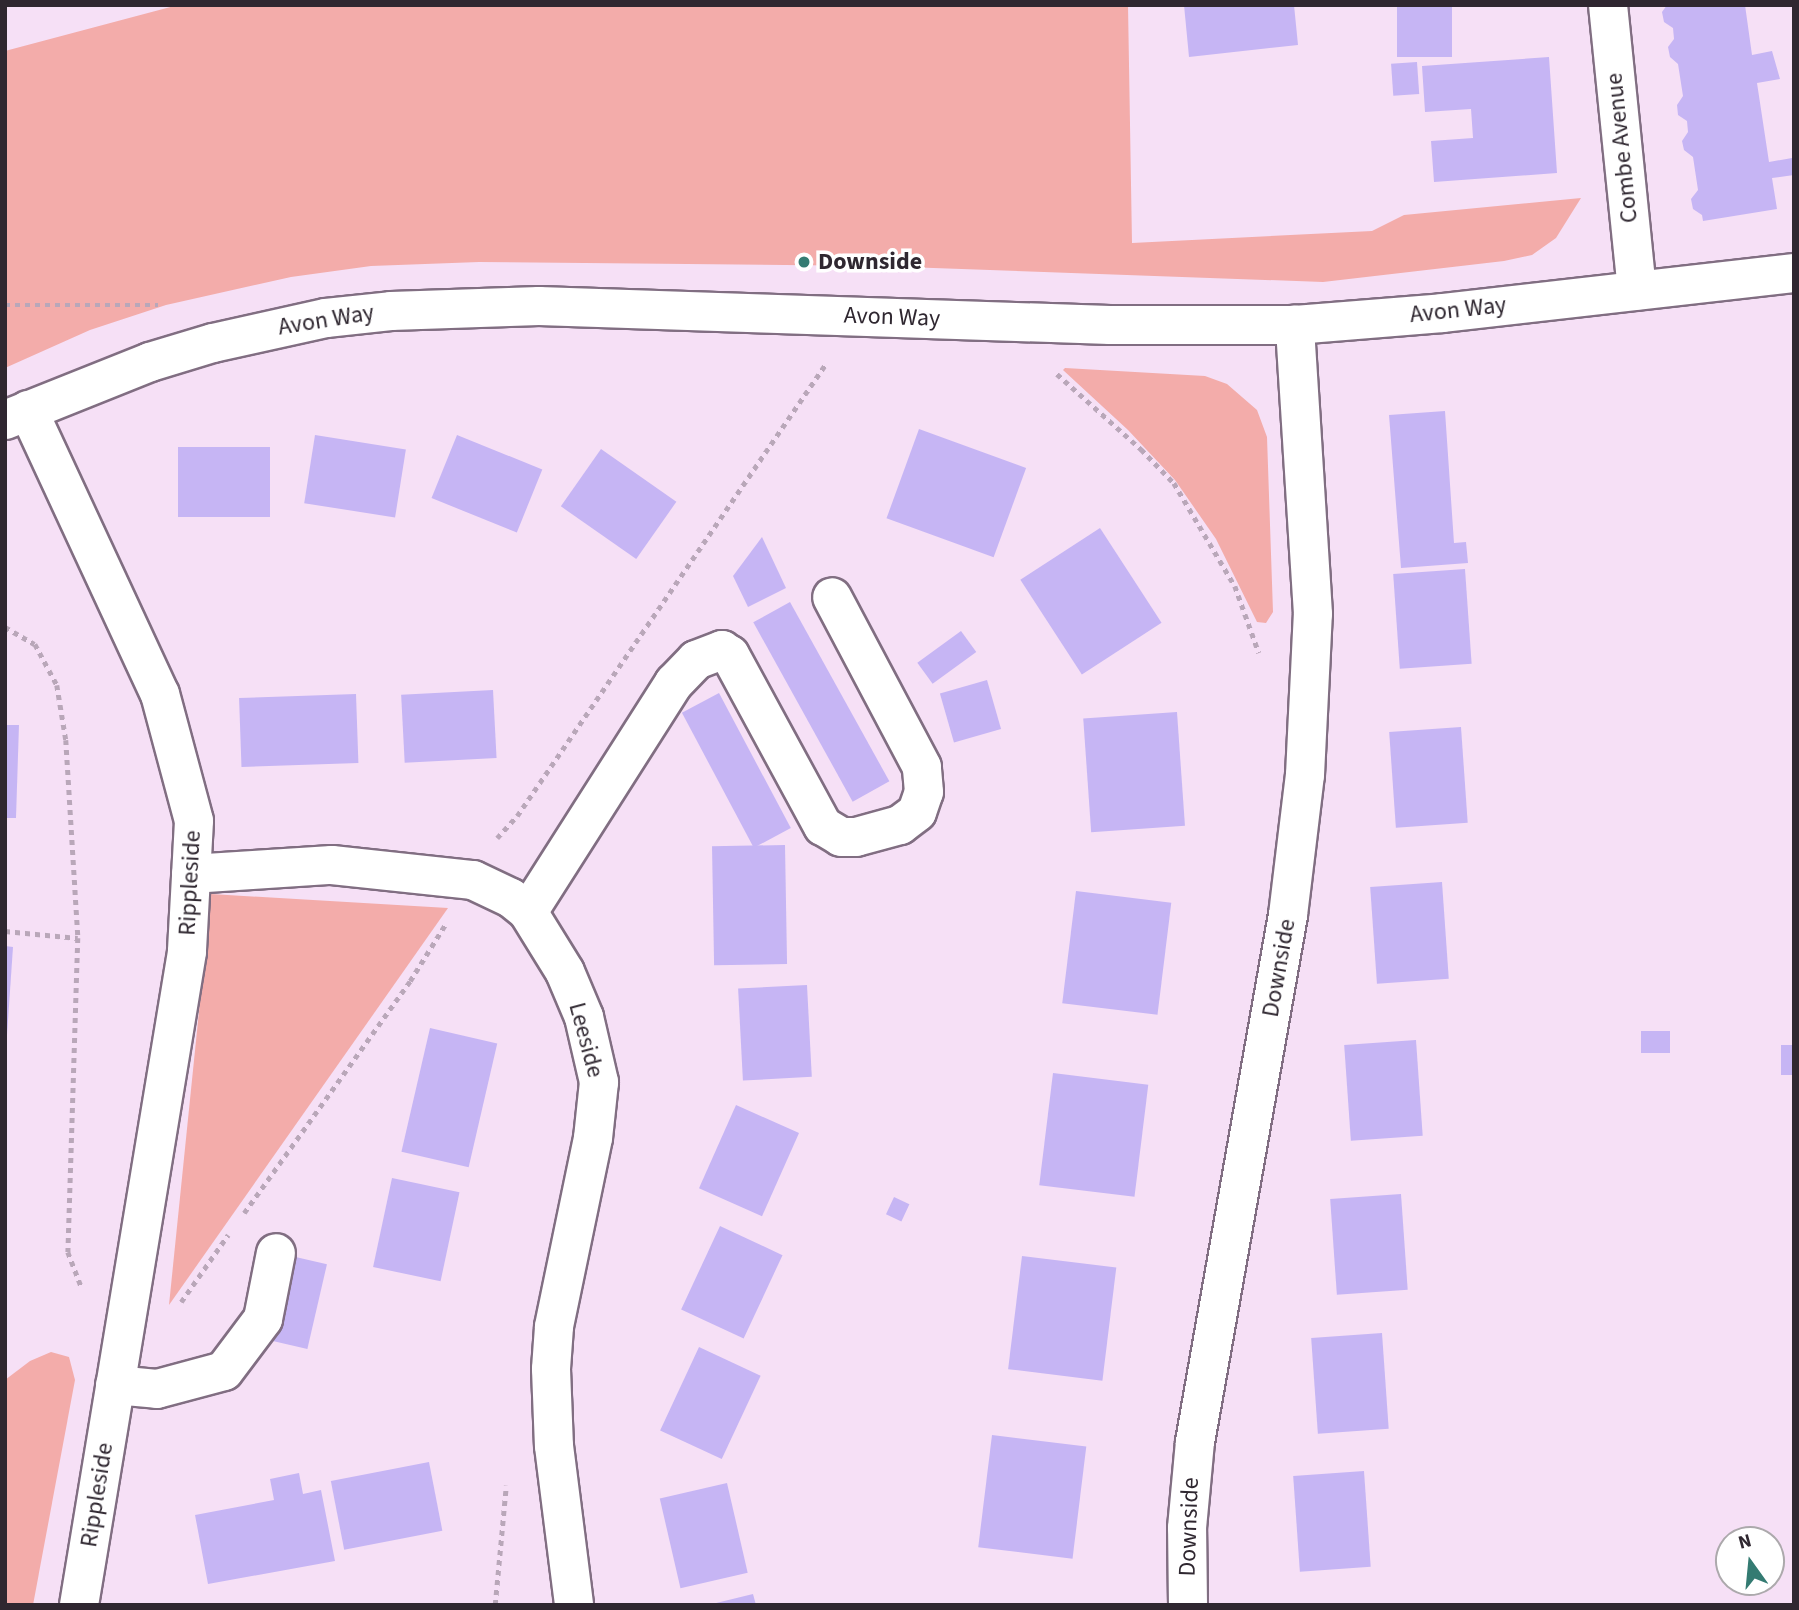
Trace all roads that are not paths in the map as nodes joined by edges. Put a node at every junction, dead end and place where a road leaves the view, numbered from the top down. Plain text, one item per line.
1 (1608, 5) edge
2 (1794, 273) edge
3 (1637, 291) junction
4 (1294, 326) junction
5 (16, 415) edge
6 (832, 597) dead end
7 (191, 874) junction
8 (528, 912) junction
9 (276, 1253) dead end
10 (115, 1385) junction
11 (79, 1605) edge
12 (574, 1605) edge
13 (1188, 1605) edge

1 - 3 street, Combe Avenue
2 - 3 street, Avon Way
3 - 4 street, Avon Way
4 - 5 street, Avon Way
4 - 13 street, Downside
5 - 7 street, Rippleside
6 - 8 street
7 - 8 street, Leeside
7 - 10 street, Rippleside
8 - 12 street, Leeside
9 - 10 street
10 - 11 street, Rippleside

